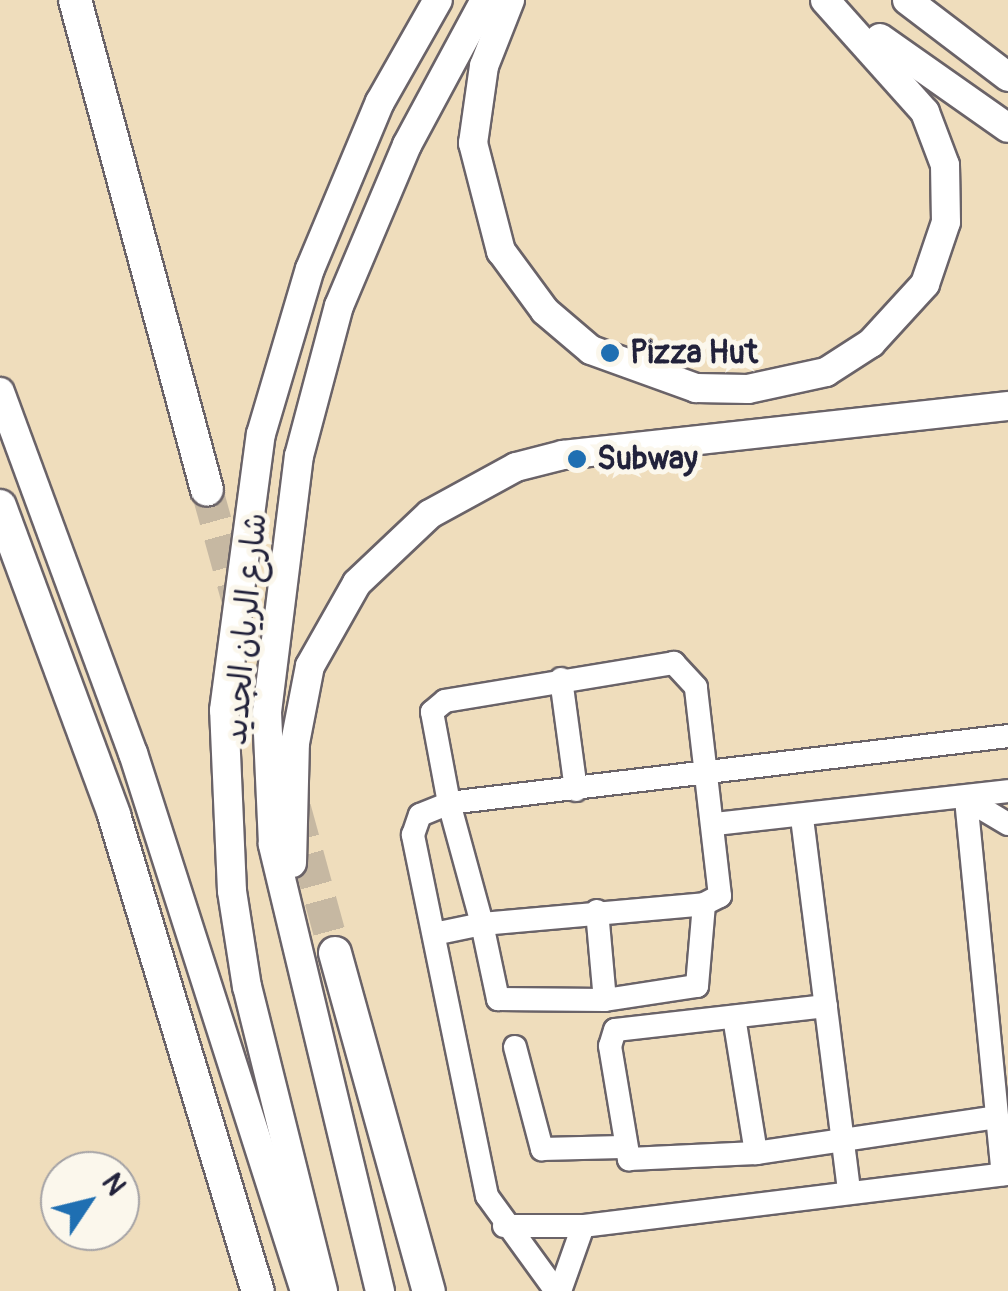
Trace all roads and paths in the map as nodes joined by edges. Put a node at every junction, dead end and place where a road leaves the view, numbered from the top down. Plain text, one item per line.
1 (76, 0) edge
2 (438, 0) edge
3 (486, 0) edge
4 (510, 0) edge
5 (826, 0) edge
6 (907, 0) edge
7 (1008, 77) edge
8 (1008, 128) edge
9 (0, 392) edge
10 (1008, 406) edge
11 (207, 490) tunnel mouth
12 (0, 506) edge
13 (561, 679) junction
14 (1008, 736) edge
15 (709, 774) junction
16 (576, 790) junction
17 (1008, 791) edge
18 (966, 798) junction
19 (449, 803) junction
20 (802, 818) junction
21 (715, 824) junction
22 (1008, 824) edge
23 (704, 904) junction
24 (597, 911) junction
25 (482, 924) junction
26 (434, 934) junction
27 (335, 953) tunnel mouth
28 (300, 979) junction
29 (604, 1000) junction
30 (826, 1006) junction
31 (734, 1017) junction
32 (516, 1047) dead end
33 (1001, 1085) edge
34 (996, 1118) junction
35 (842, 1135) junction
36 (622, 1148) junction
37 (756, 1152) junction
38 (1005, 1174) edge
39 (849, 1191) junction
40 (504, 1226) junction
41 (583, 1226) junction
42 (258, 1291) edge
43 (305, 1291) edge
44 (323, 1291) edge
45 (380, 1291) edge
46 (430, 1291) edge
47 (558, 1291) edge

1 - 11 highway
2 - 44 main road, شارع الريان الجديد
3 - 28 main road, شارع الريان الجديد
4 - 5 main road
5 - 8 main road
6 - 7 main road
9 - 43 main road
10 - 28 main road
12 - 42 highway
13 - 15 street
13 - 16 street
13 - 19 street
14 - 15 street
15 - 16 street
15 - 21 street
16 - 19 street
17 - 18 street
18 - 20 street
18 - 22 street
18 - 33 street
19 - 25 street
19 - 26 street
20 - 21 street
20 - 30 street
21 - 23 street
23 - 24 street
23 - 29 street
24 - 25 street
24 - 29 street
25 - 26 street
25 - 29 street
26 - 40 street
27 - 46 highway
28 - 45 main road, شارع الريان الجديد
30 - 31 street
30 - 35 street
31 - 36 street
31 - 37 street
32 - 36 street
33 - 34 street
34 - 35 street
34 - 38 street
35 - 37 street
35 - 39 street
36 - 37 street
38 - 39 street
39 - 41 street
40 - 41 street
40 - 47 street
41 - 47 street

